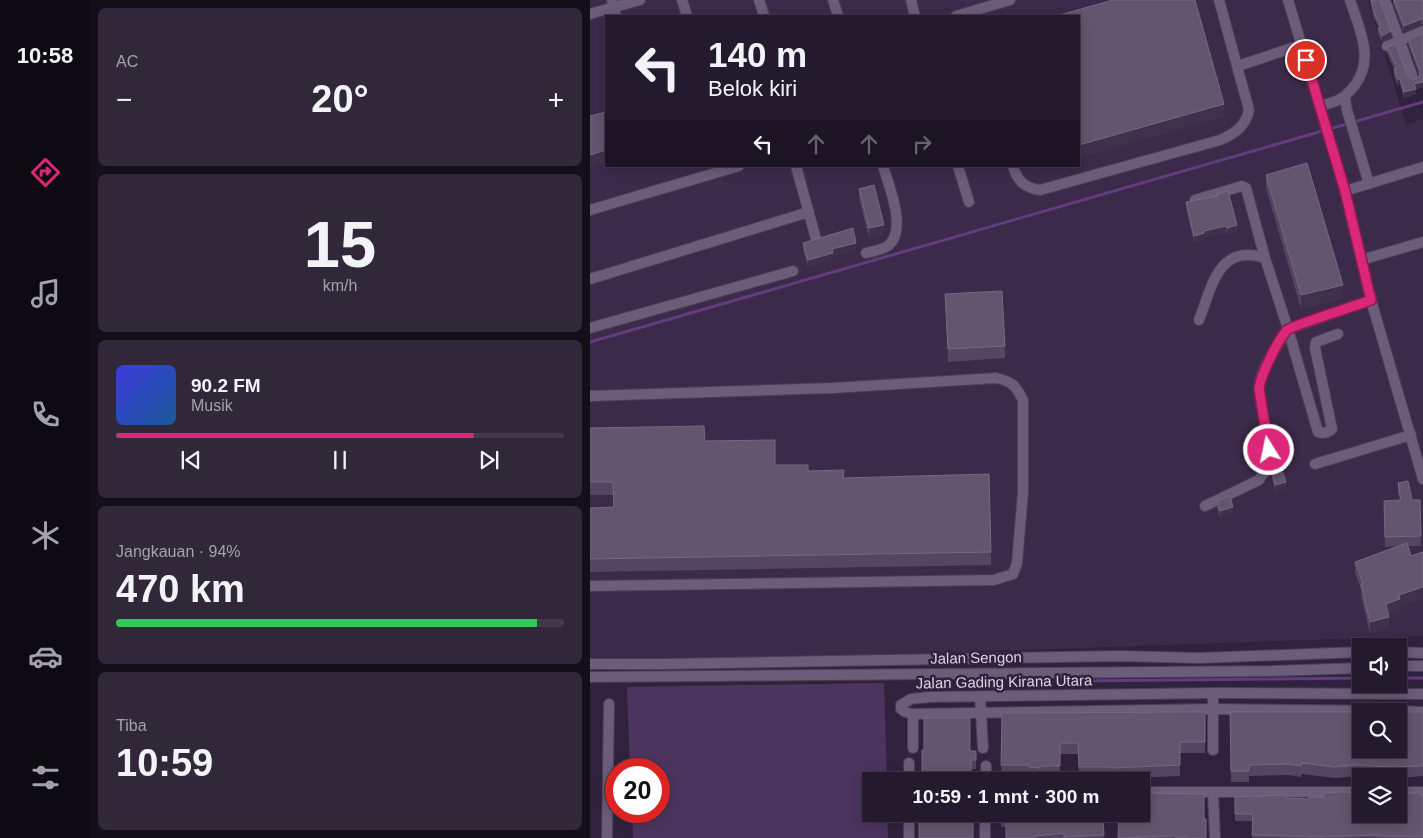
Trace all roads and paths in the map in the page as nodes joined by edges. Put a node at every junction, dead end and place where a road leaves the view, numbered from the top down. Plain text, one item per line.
1 (640, 0) edge
2 (682, 0) edge
3 (759, 0) edge
4 (833, 0) edge
5 (910, 0) edge
6 (1010, 0) edge
7 (1219, 0) edge
8 (1288, 0) edge
9 (1350, 0) edge
10 (1385, 0) edge
11 (990, 3) edge
12 (614, 8) edge
13 (590, 14) edge
14 (687, 15) edge
15 (764, 15) edge
16 (838, 15) edge
17 (915, 15) edge
18 (959, 15) edge
19 (1423, 31) edge
20 (1400, 40) junction
21 (1301, 45) junction
22 (1387, 46) edge
23 (1238, 66) junction
24 (1413, 78) edge
25 (1345, 98) junction
26 (1321, 108) junction
27 (736, 167) edge
28 (796, 167) edge
29 (883, 167) edge
30 (958, 167) edge
31 (1013, 167) edge
32 (1423, 167) edge
33 (1369, 184) junction
34 (1345, 191) junction
35 (1195, 200) edge
36 (968, 202) dead end
37 (590, 210) edge
38 (809, 212) junction
39 (816, 239) edge
40 (1423, 242) edge
41 (866, 252) dead end
42 (1264, 258) junction
43 (1362, 260) junction
44 (793, 271) dead end
45 (590, 279) edge
46 (1371, 300) junction
47 (1199, 320) dead end
48 (590, 328) edge
49 (1288, 329) junction
50 (1338, 334) dead end
51 (590, 396) edge
52 (1411, 435) junction
53 (1315, 464) dead end
54 (1423, 479) edge
55 (1205, 506) dead end
56 (590, 586) edge
57 (1352, 652) edge
58 (1407, 652) edge
59 (1423, 652) edge
60 (590, 664) edge
61 (1407, 666) edge
62 (1423, 666) edge
63 (1352, 668) edge
64 (590, 677) edge
65 (1213, 693) junction
66 (1423, 694) edge
67 (980, 697) junction
68 (609, 704) dead end
69 (1212, 709) junction
70 (1352, 711) edge
71 (1407, 711) edge
72 (1423, 712) edge
73 (981, 713) junction
74 (913, 714) junction
75 (913, 748) dead end
76 (983, 748) dead end
77 (1213, 750) dead end
78 (909, 763) dead end
79 (986, 766) dead end
80 (909, 772) edge
81 (986, 772) edge
82 (1150, 792) edge
83 (1213, 792) junction
84 (1352, 792) edge
85 (1407, 792) edge
86 (1423, 792) edge
87 (909, 822) edge
88 (985, 822) edge
89 (607, 838) edge
90 (909, 838) edge
91 (985, 838) edge
92 (1214, 838) edge

1 - 12 street
2 - 14 street
3 - 15 street
4 - 16 street
5 - 17 street
6 - 11 street
7 - 23 street
8 - 21 street
9 - 25 street
10 - 20 street
11 - 18 street
12 - 13 street
19 - 20 street
20 - 22 street
20 - 24 street
21 - 23 street
21 - 26 street
23 - 31 street
25 - 26 street
25 - 33 street
26 - 34 street
27 - 37 street
28 - 38 street
29 - 41 street
30 - 36 street
32 - 33 street
33 - 34 street
34 - 43 street
35 - 42 street
38 - 39 street
38 - 45 street
40 - 43 street
42 - 47 street
42 - 49 street
43 - 46 street
44 - 48 street
46 - 49 street
46 - 52 street
49 - 50 street
49 - 55 street
51 - 56 street
52 - 53 street
52 - 54 street
57 - 60 street
58 - 59 street
61 - 62 street
63 - 64 street, Jalan Sengon
65 - 66 street, Jalan Gading Kirana Utara
65 - 67 street, Jalan Gading Kirana Utara
65 - 69 street
67 - 73 street
67 - 74 street, Jalan Gading Kirana Utara
68 - 89 street
69 - 70 street, Jalan Gading Kirana Utara
69 - 73 street, Jalan Gading Kirana Utara
69 - 77 street
71 - 72 street
73 - 74 street, Jalan Gading Kirana Utara
73 - 76 street
74 - 75 street
78 - 80 street
79 - 81 street
82 - 83 street
83 - 84 street
83 - 92 street
85 - 86 street
87 - 90 street
88 - 91 street

